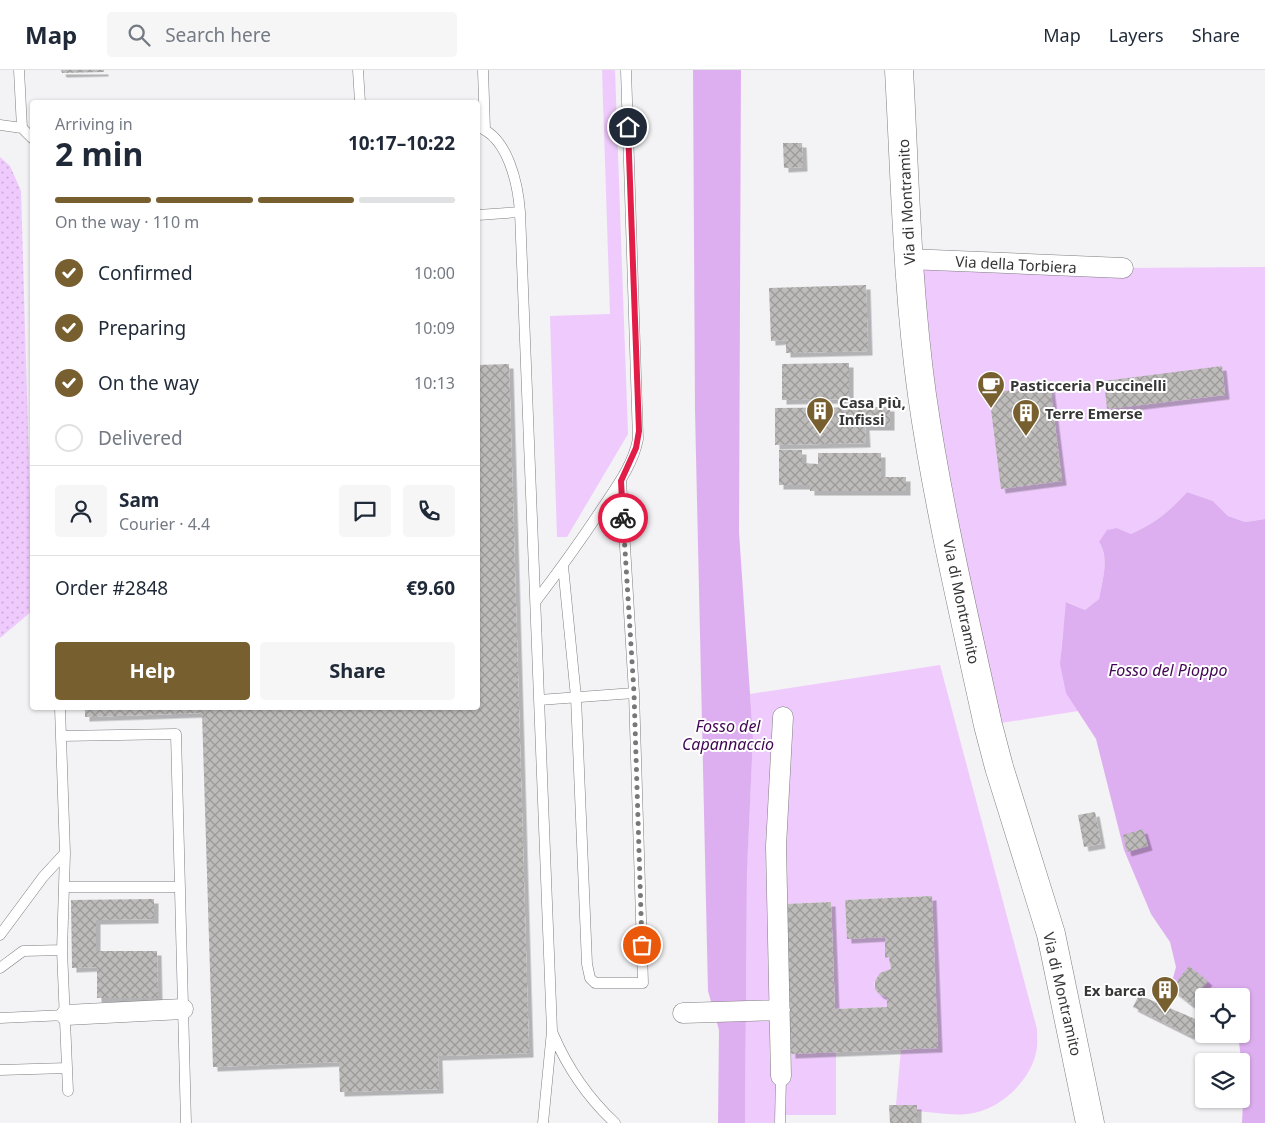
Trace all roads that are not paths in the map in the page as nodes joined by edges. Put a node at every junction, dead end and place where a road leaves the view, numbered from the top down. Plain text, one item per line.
1 (19, 70) edge
2 (358, 70) edge
3 (483, 70) edge
4 (626, 70) edge
5 (899, 70) edge
6 (360, 100) edge
7 (0, 125) edge
8 (22, 128) junction
9 (481, 128) edge
10 (30, 136) edge
11 (520, 212) junction
12 (480, 215) edge
13 (908, 259) junction
14 (1123, 268) dead end
15 (621, 481) junction
16 (564, 566) junction
17 (536, 601) junction
18 (634, 693) junction
19 (576, 697) junction
20 (539, 700) junction
21 (60, 710) edge
22 (783, 717) dead end
23 (61, 736) junction
24 (65, 853) junction
25 (180, 887) junction
26 (64, 888) junction
27 (0, 934) edge
28 (62, 950) junction
29 (0, 968) edge
30 (183, 1009) junction
31 (780, 1010) junction
32 (683, 1013) dead end
33 (66, 1015) junction
34 (0, 1018) edge
35 (552, 1031) junction
36 (67, 1068) junction
37 (0, 1070) edge
38 (782, 1076) joint
39 (68, 1091) dead end
40 (186, 1123) edge
41 (543, 1123) edge
42 (615, 1123) edge
43 (780, 1123) edge
44 (1090, 1123) edge

1 - 8 lane
2 - 6 lane
3 - 9 lane
4 - 15 lane
5 - 13 main road, Via di Montramito
7 - 8 lane
8 - 10 lane
9 - 11 lane
11 - 12 lane
11 - 17 lane
13 - 14 street, Via della Torbiera
13 - 44 main road, Via di Montramito
15 - 16 lane
15 - 18 lane
16 - 17 lane
16 - 19 lane
17 - 20 lane
18 - 19 lane
18 - 19 lane
19 - 20 lane
20 - 35 lane
21 - 23 lane
22 - 31 street
23 - 24 lane
23 - 25 lane
24 - 26 lane
24 - 27 lane
25 - 26 lane
25 - 30 lane
26 - 28 lane
28 - 29 lane
28 - 33 lane
30 - 33 street
30 - 40 lane
31 - 32 street
31 - 38 street
33 - 34 lane
33 - 36 lane
35 - 41 lane
35 - 42 lane
36 - 37 lane
36 - 39 lane
38 - 43 lane

